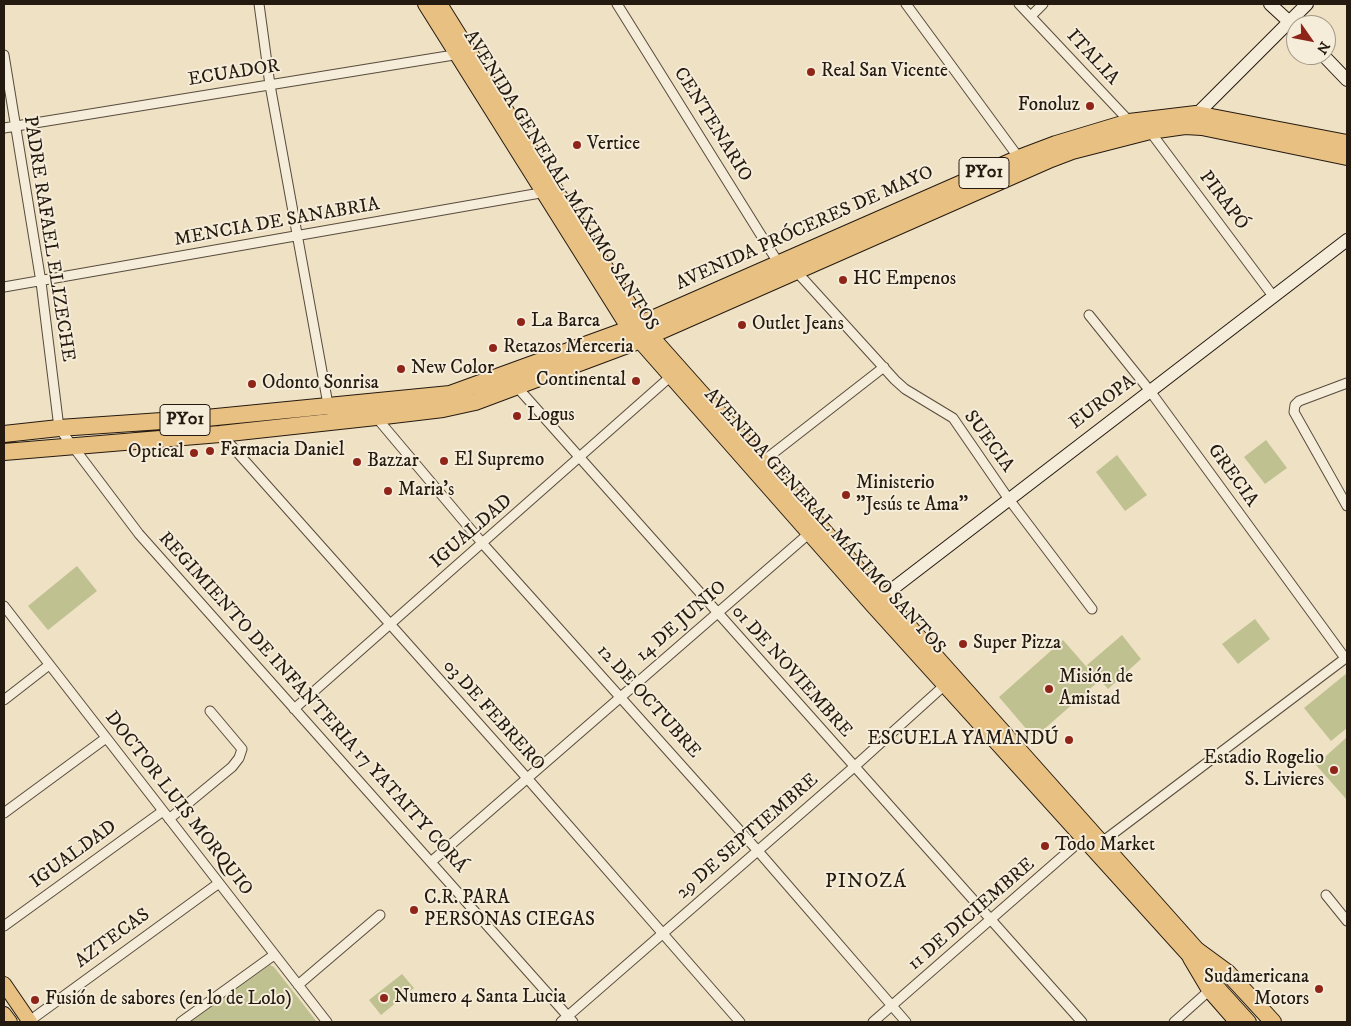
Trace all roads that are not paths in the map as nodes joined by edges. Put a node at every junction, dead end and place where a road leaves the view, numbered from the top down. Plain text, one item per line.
1 (259, 4) edge
2 (425, 4) edge
3 (440, 4) edge
4 (617, 4) edge
5 (906, 4) edge
6 (1019, 4) edge
7 (1043, 4) edge
8 (1270, 4) edge
9 (1307, 4) edge
10 (1299, 15) edge
11 (1031, 16) junction
12 (1286, 19) edge
13 (1286, 31) edge
14 (464, 52) junction
15 (4, 56) edge
16 (1333, 65) edge
17 (1347, 80) edge
18 (270, 85) junction
19 (1191, 120) junction
20 (1129, 122) junction
21 (15, 126) junction
22 (4, 128) edge
23 (1147, 130) junction
24 (1347, 143) edge
25 (1347, 157) edge
26 (1019, 158) junction
27 (550, 191) junction
28 (299, 235) junction
29 (1347, 240) edge
30 (779, 264) junction
31 (796, 271) junction
32 (41, 282) junction
33 (4, 287) edge
34 (1273, 296) junction
35 (1090, 315) dead end
36 (640, 332) junction
37 (884, 367) junction
38 (670, 377) junction
39 (1347, 383) edge
40 (517, 387) junction
41 (1150, 390) junction
42 (367, 403) junction
43 (329, 415) junction
44 (376, 417) junction
45 (206, 418) junction
46 (59, 428) junction
47 (4, 434) edge
48 (220, 434) junction
49 (72, 446) junction
50 (4, 452) edge
51 (579, 458) junction
52 (762, 462) junction
53 (1008, 498) junction
54 (1347, 506) edge
55 (814, 530) junction
56 (483, 544) junction
57 (882, 597) junction
58 (4, 606) edge
59 (1092, 609) dead end
60 (717, 613) junction
61 (390, 625) junction
62 (1346, 657) edge
63 (49, 665) junction
64 (950, 681) junction
65 (622, 697) junction
66 (4, 700) edge
67 (294, 709) junction
68 (210, 711) dead end
69 (106, 738) junction
70 (854, 767) junction
71 (527, 778) junction
72 (163, 811) junction
73 (4, 813) edge
74 (169, 819) junction
75 (1092, 841) junction
76 (758, 850) junction
77 (432, 861) junction
78 (219, 883) junction
79 (1326, 895) dead end
80 (380, 914) dead end
81 (990, 921) junction
82 (1347, 921) edge
83 (4, 926) edge
84 (661, 934) junction
85 (1195, 954) junction
86 (274, 955) junction
87 (4, 984) edge
88 (298, 985) junction
89 (1213, 987) junction
90 (892, 1006) junction
91 (1239, 1010) edge
92 (4, 1014) edge
93 (567, 1020) edge
94 (10, 1022) edge
95 (29, 1022) edge
96 (180, 1022) edge
97 (327, 1022) edge
98 (740, 1022) edge
99 (873, 1022) edge
100 (906, 1022) edge
101 (1082, 1022) edge
102 (1174, 1022) edge
103 (1249, 1022) edge
104 (1262, 1022) edge
105 (1273, 1022) edge

1 - 18 street
2 - 14 main road, AVENIDA GENERAL MÁXIMO SANTOS
3 - 14 main road, AVENIDA GENERAL MÁXIMO SANTOS
4 - 30 street, CENTENARIO
5 - 26 street
6 - 11 street, ITALIA
7 - 11 street
8 - 12 street
9 - 10 street
11 - 20 street, ITALIA
13 - 19 street
14 - 18 street, ECUADOR
14 - 27 main road, AVENIDA GENERAL MÁXIMO SANTOS
15 - 21 street, PADRE RAFAEL ELIZECHE
16 - 17 street
18 - 21 street, ECUADOR
18 - 28 street
19 - 20 highway, AVENIDA PRÓCERES DE MAYO / PY01
19 - 23 highway, AVENIDA PRÓCERES DE MAYO / PY01
19 - 24 highway, AVENIDA PRÓCERES DE MAYO / PY01
19 - 25 highway, AVENIDA PRÓCERES DE MAYO / PY01
20 - 23 street, ITALIA
20 - 26 highway, AVENIDA PRÓCERES DE MAYO / PY01
21 - 22 street, ECUADOR
21 - 32 street, PADRE RAFAEL ELIZECHE
23 - 31 highway, AVENIDA PRÓCERES DE MAYO / PY01
23 - 34 street, PIRAPÓ
26 - 30 highway, AVENIDA PRÓCERES DE MAYO / PY01
27 - 28 street, MENCIA DE SANABRIA
27 - 36 main road, AVENIDA GENERAL MÁXIMO SANTOS
28 - 32 street, MENCIA DE SANABRIA
28 - 43 street
29 - 34 street, EUROPA
30 - 36 highway, AVENIDA PRÓCERES DE MAYO / PY01
31 - 36 highway, AVENIDA PRÓCERES DE MAYO / PY01
31 - 37 street, SUECIA
32 - 33 street, MENCIA DE SANABRIA
32 - 46 street, PADRE RAFAEL ELIZECHE
34 - 41 street, EUROPA
35 - 41 street, GRECIA
36 - 38 main road, AVENIDA GENERAL MÁXIMO SANTOS
36 - 40 highway, PY01
36 - 42 highway, PY01
36 - 52 main road, AVENIDA GENERAL MÁXIMO SANTOS
37 - 52 street
37 - 53 street, SUECIA
38 - 51 street, IGUALDAD
38 - 55 main road, AVENIDA GENERAL MÁXIMO SANTOS
39 - 54 street
40 - 44 highway, PY01
40 - 51 street, 01 DE NOVIEMBRE
41 - 53 street, EUROPA
41 - 62 street, GRECIA
42 - 43 highway, PY01
42 - 44 street, 12 DE OCTUBRE
43 - 44 highway, PY01
43 - 45 highway, PY01
43 - 48 highway, PY01
44 - 56 street, 12 DE OCTUBRE
45 - 46 highway, PY01
45 - 48 street, 03 DE FEBRERO
46 - 47 highway, PY01
46 - 49 street, REGIMIENTO DE INFANTERIA 17 YATAITY CORÁ
48 - 49 highway, PY01
48 - 61 street, 03 DE FEBRERO
49 - 50 highway, PY01
49 - 67 street, REGIMIENTO DE INFANTERIA 17 YATAITY CORÁ
51 - 56 street, IGUALDAD
51 - 60 street, 01 DE NOVIEMBRE
52 - 55 main road, AVENIDA GENERAL MÁXIMO SANTOS
53 - 57 street, EUROPA
53 - 59 street, SUECIA
55 - 57 main road, AVENIDA GENERAL MÁXIMO SANTOS
55 - 60 street, 14 DE JUNIO
55 - 64 main road, AVENIDA GENERAL MÁXIMO SANTOS
56 - 61 street, IGUALDAD
56 - 65 street, 12 DE OCTUBRE
57 - 64 main road, AVENIDA GENERAL MÁXIMO SANTOS
58 - 63 street, DOCTOR LUIS MORQUIO
60 - 65 street, 14 DE JUNIO
60 - 70 street, 01 DE NOVIEMBRE
61 - 67 street, IGUALDAD
61 - 71 street, 03 DE FEBRERO
62 - 75 street, 11 DE DICIEMBRE
63 - 66 street
63 - 69 street, DOCTOR LUIS MORQUIO
64 - 70 street, 29 DE SEPTIEMBRE
64 - 75 main road, AVENIDA GENERAL MÁXIMO SANTOS
65 - 71 street, 14 DE JUNIO
65 - 76 street, 12 DE OCTUBRE
67 - 77 street, REGIMIENTO DE INFANTERIA 17 YATAITY CORÁ
68 - 74 street
69 - 72 street, DOCTOR LUIS MORQUIO
69 - 73 street
70 - 76 street, 29 DE SEPTIEMBRE
70 - 81 street, 01 DE NOVIEMBRE
71 - 77 street, 14 DE JUNIO
71 - 84 street, 03 DE FEBRERO
72 - 74 street, DOCTOR LUIS MORQUIO
72 - 83 street, IGUALDAD
74 - 78 street, DOCTOR LUIS MORQUIO
75 - 81 street, 11 DE DICIEMBRE
75 - 85 main road, AVENIDA GENERAL MÁXIMO SANTOS
76 - 84 street, 29 DE SEPTIEMBRE
76 - 90 street, 12 DE OCTUBRE
77 - 93 street, REGIMIENTO DE INFANTERIA 17 YATAITY CORÁ
78 - 86 street, DOCTOR LUIS MORQUIO
78 - 95 street, AZTECAS
79 - 82 street
80 - 88 street
81 - 90 street, 11 DE DICIEMBRE
81 - 101 street, 01 DE NOVIEMBRE
84 - 93 street, 29 DE SEPTIEMBRE
84 - 98 street, 03 DE FEBRERO
85 - 89 highway
85 - 91 main road, AVENIDA GENERAL MÁXIMO SANTOS
85 - 105 highway
86 - 88 street, DOCTOR LUIS MORQUIO
86 - 96 street
87 - 95 main road
88 - 97 street, DOCTOR LUIS MORQUIO
89 - 91 highway
89 - 102 street
90 - 99 street, 11 DE DICIEMBRE
90 - 100 street, 12 DE OCTUBRE
91 - 103 main road, AVENIDA GENERAL MÁXIMO SANTOS
91 - 104 main road, AVENIDA GENERAL MÁXIMO SANTOS
92 - 94 main road

